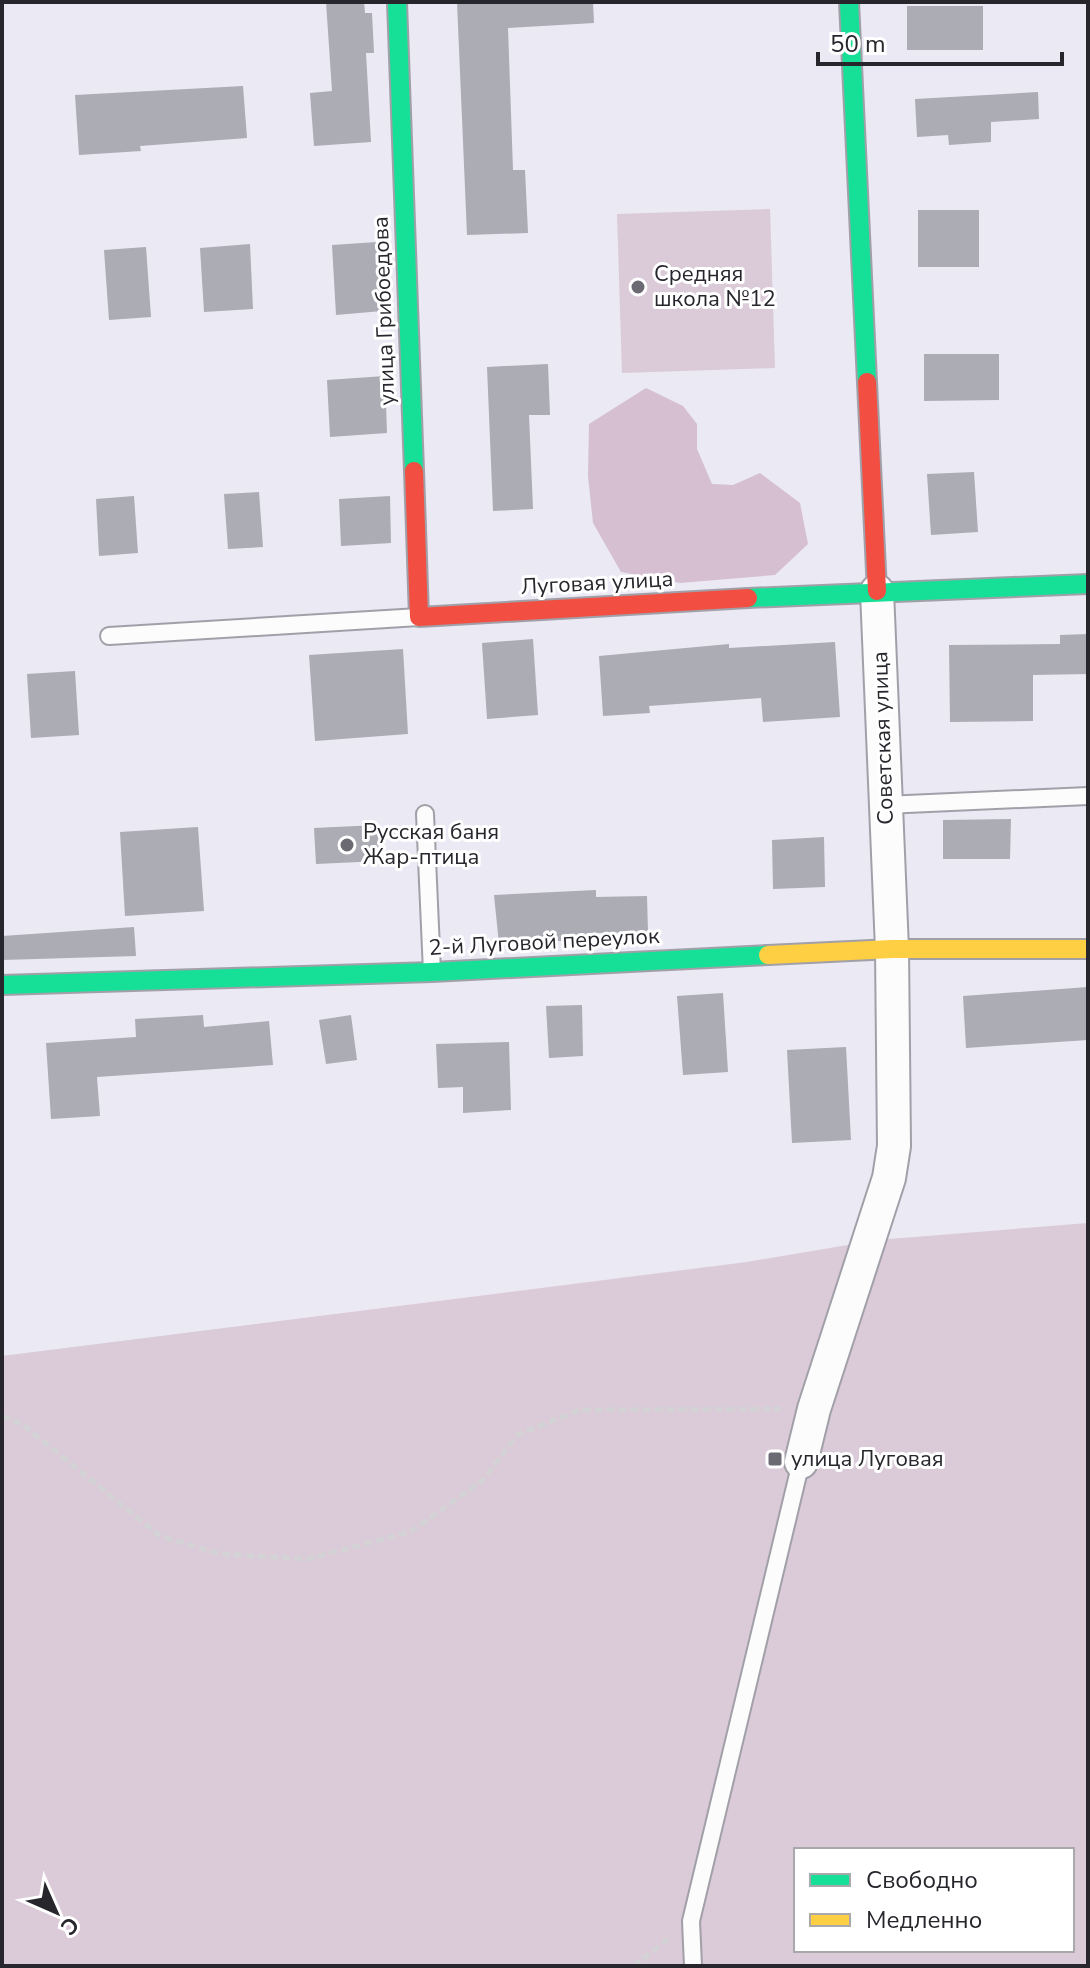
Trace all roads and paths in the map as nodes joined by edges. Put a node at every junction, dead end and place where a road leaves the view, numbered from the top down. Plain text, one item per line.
1 (397, 2) edge
2 (849, 2) edge
3 (1088, 584) edge
4 (877, 591) junction
5 (419, 617) junction
6 (109, 636) dead end
7 (1088, 796) edge
8 (885, 805) junction
9 (425, 814) dead end
10 (892, 949) junction
11 (1088, 949) edge
12 (432, 972) junction
13 (2, 985) edge
14 (814, 1409) junction
15 (2, 1416) edge
16 (801, 1462) joint
17 (691, 1921) junction
18 (634, 1966) edge
19 (693, 1966) edge

1 - 5 street, улица Грибоедова
2 - 4 street, Советская улица
3 - 4 street, Луговая улица
4 - 5 street, Луговая улица
4 - 8 street, Советская улица
5 - 6 lane, Луговая улица
7 - 8 lane
8 - 10 street, Советская улица
9 - 12 lane
10 - 11 street, 2-й Луговой переулок
10 - 12 street, 2-й Луговой переулок
10 - 14 street, Советская улица
12 - 13 street, 2-й Луговой переулок
14 - 15 path
14 - 16 street, Советская улица
16 - 17 lane
17 - 18 path
17 - 19 lane

